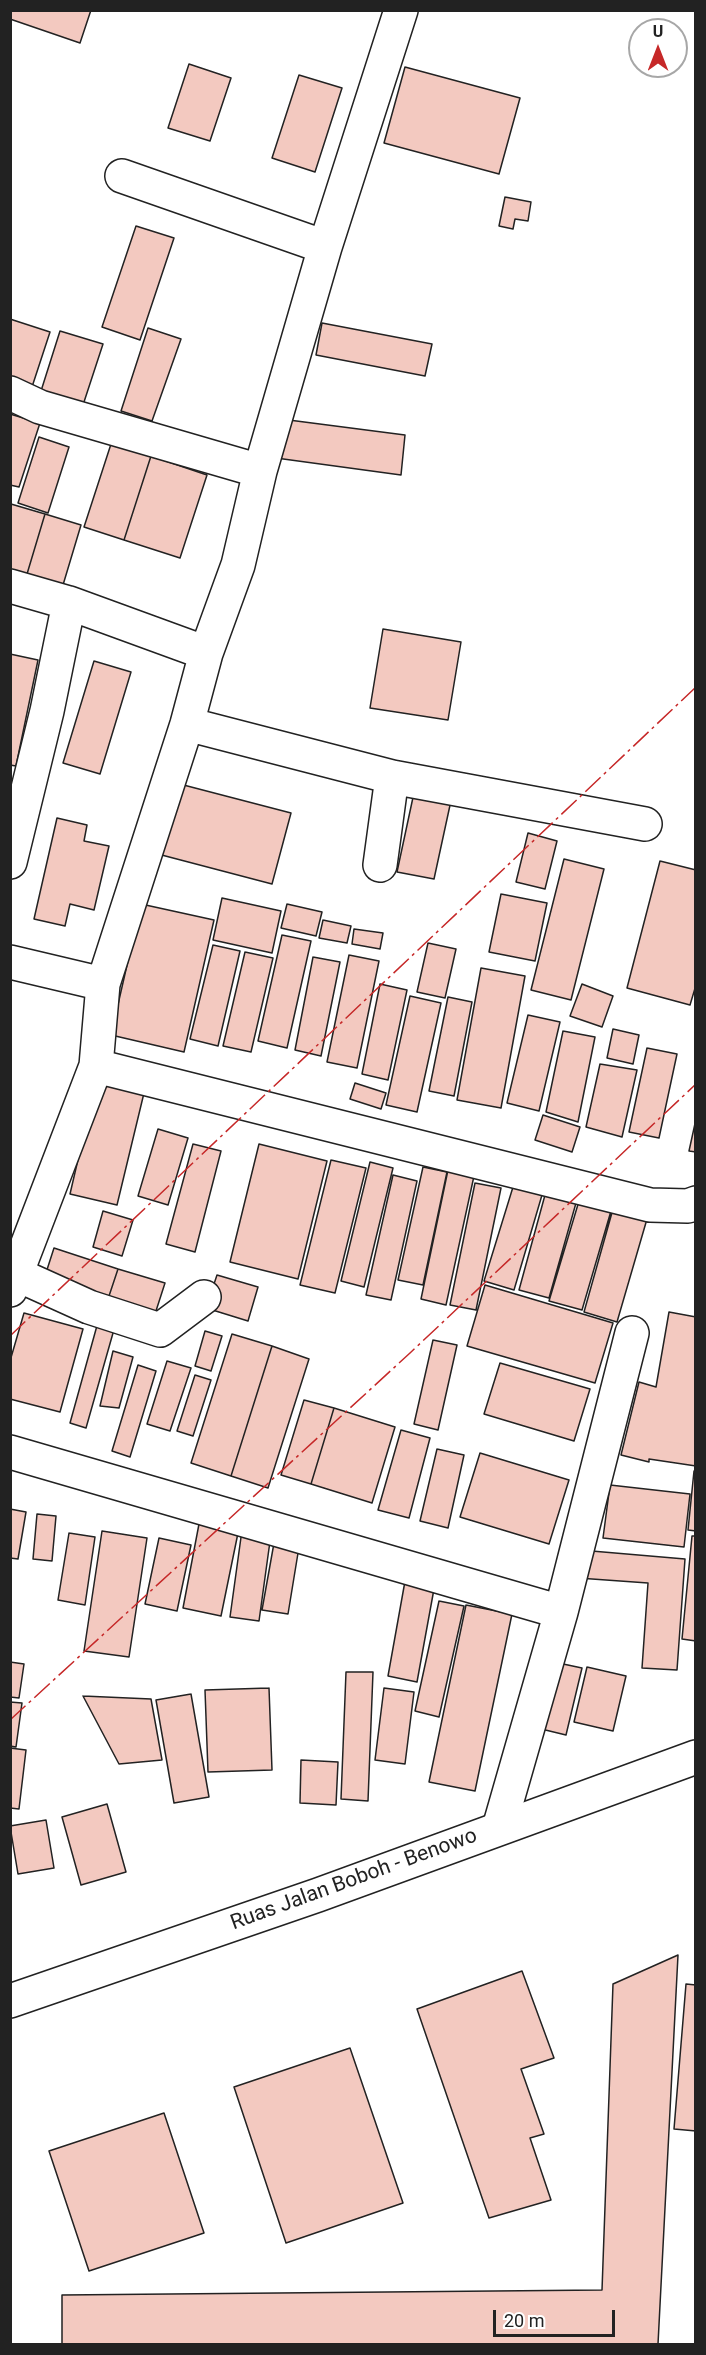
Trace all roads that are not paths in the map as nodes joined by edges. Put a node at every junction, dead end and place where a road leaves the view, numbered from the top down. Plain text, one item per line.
1 (401, 10) edge
2 (122, 176) dead end
3 (325, 247) junction
4 (10, 393) edge
5 (260, 471) junction
6 (10, 586) edge
7 (69, 603) junction
8 (206, 652) junction
9 (187, 724) junction
10 (392, 777) junction
11 (645, 824) dead end
12 (10, 862) edge
13 (380, 865) dead end
14 (10, 962) edge
15 (103, 984) junction
16 (96, 1066) junction
17 (696, 1203) edge
18 (13, 1282) edge
19 (204, 1297) dead end
20 (632, 1333) dead end
21 (10, 1452) edge
22 (561, 1612) junction
23 (696, 1756) edge
24 (499, 1828) junction
25 (10, 2001) edge

1 - 3 street
2 - 3 street
3 - 5 street
4 - 5 street
5 - 8 street
6 - 7 street
7 - 8 street
7 - 12 street
8 - 9 street
9 - 10 street
9 - 15 street
10 - 11 street
10 - 13 street
14 - 15 street
15 - 16 street
16 - 17 street
16 - 18 street
18 - 19 street
20 - 22 street
21 - 22 street
22 - 24 street
23 - 24 street, Ruas Jalan Boboh - Benowo
24 - 25 street, Ruas Jalan Boboh - Benowo

